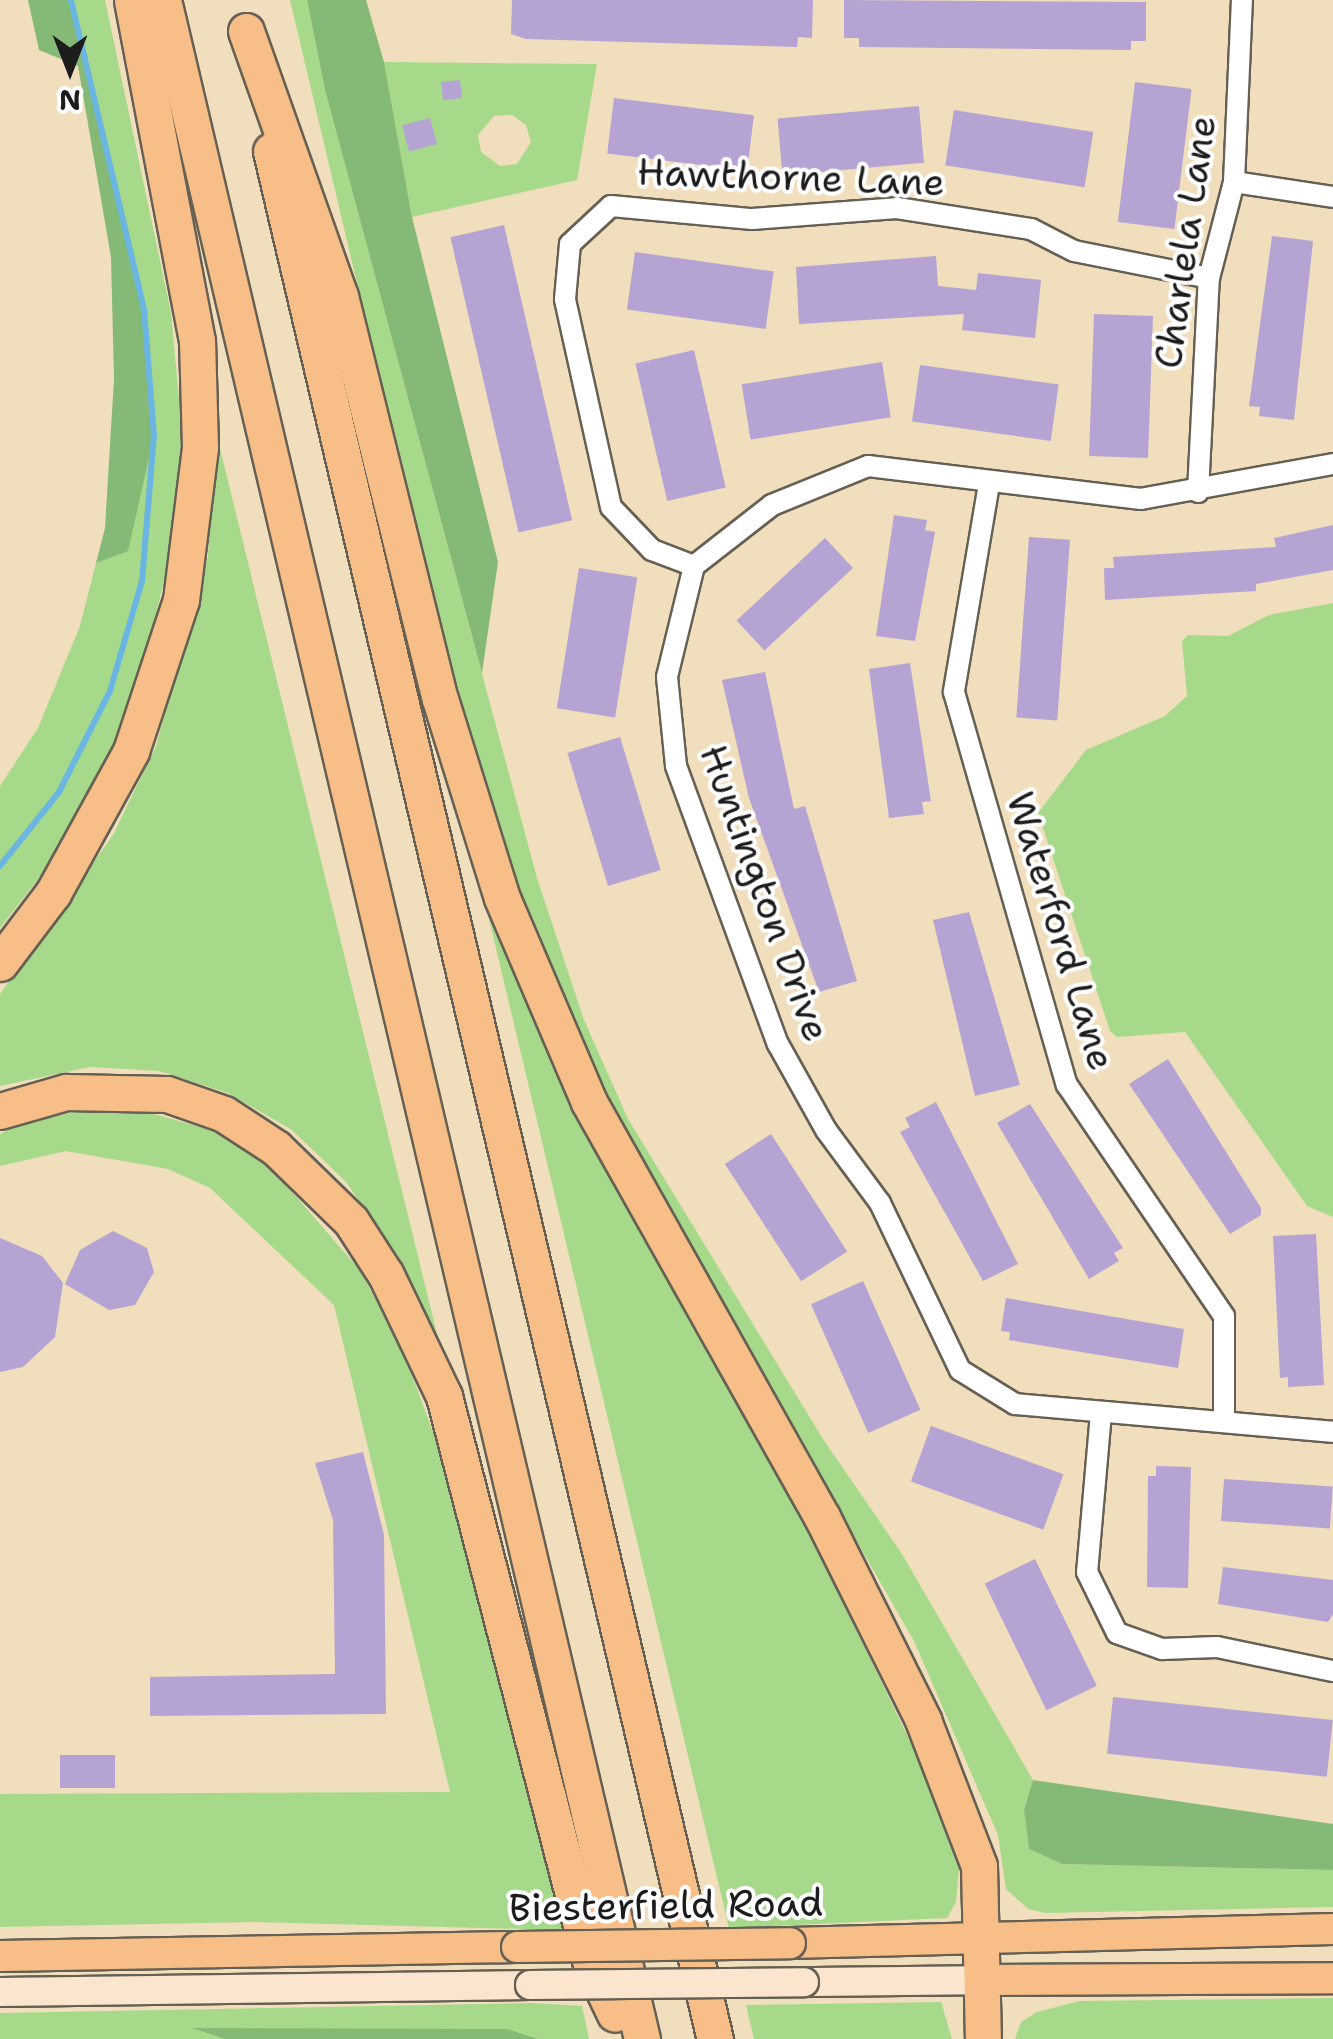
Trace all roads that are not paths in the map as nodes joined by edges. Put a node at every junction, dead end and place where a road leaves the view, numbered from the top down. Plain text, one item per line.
1 (132, 0) edge
2 (164, 0) edge
3 (1242, 0) edge
4 (242, 15) edge
5 (1234, 182) junction
6 (1333, 197) edge
7 (1209, 278) junction
8 (1333, 464) edge
9 (989, 484) junction
10 (1198, 492) junction
11 (694, 566) junction
12 (0, 962) edge
13 (0, 1111) edge
14 (1101, 1414) junction
15 (1224, 1420) junction
16 (1333, 1432) edge
17 (1333, 1671) edge
18 (1333, 1930) edge
19 (981, 1940) junction
20 (0, 1956) edge
21 (1333, 1978) edge
22 (982, 1980) junction
23 (0, 1992) edge
24 (627, 2039) edge
25 (642, 2039) edge
26 (714, 2039) edge
27 (983, 2039) edge

1 - 12 highway
2 - 25 highway
3 - 5 street, Charlela Lane
4 - 19 highway
4 - 26 highway
5 - 6 street
5 - 7 street, Charlela Lane
7 - 10 street, Charlela Lane
7 - 11 street, Hawthorne Lane
8 - 10 street
9 - 10 street
9 - 11 street
9 - 15 street, Waterford Lane
11 - 14 street, Huntington Drive
13 - 24 highway
14 - 15 street, Huntington Drive
14 - 17 street
15 - 16 street, Huntington Drive
18 - 19 main road, Biesterfield Road
19 - 20 main road, Biesterfield Road, bridge
19 - 22 highway
21 - 22 main road, Biesterfield Road
22 - 23 main road, Biesterfield Road, bridge
22 - 27 highway

